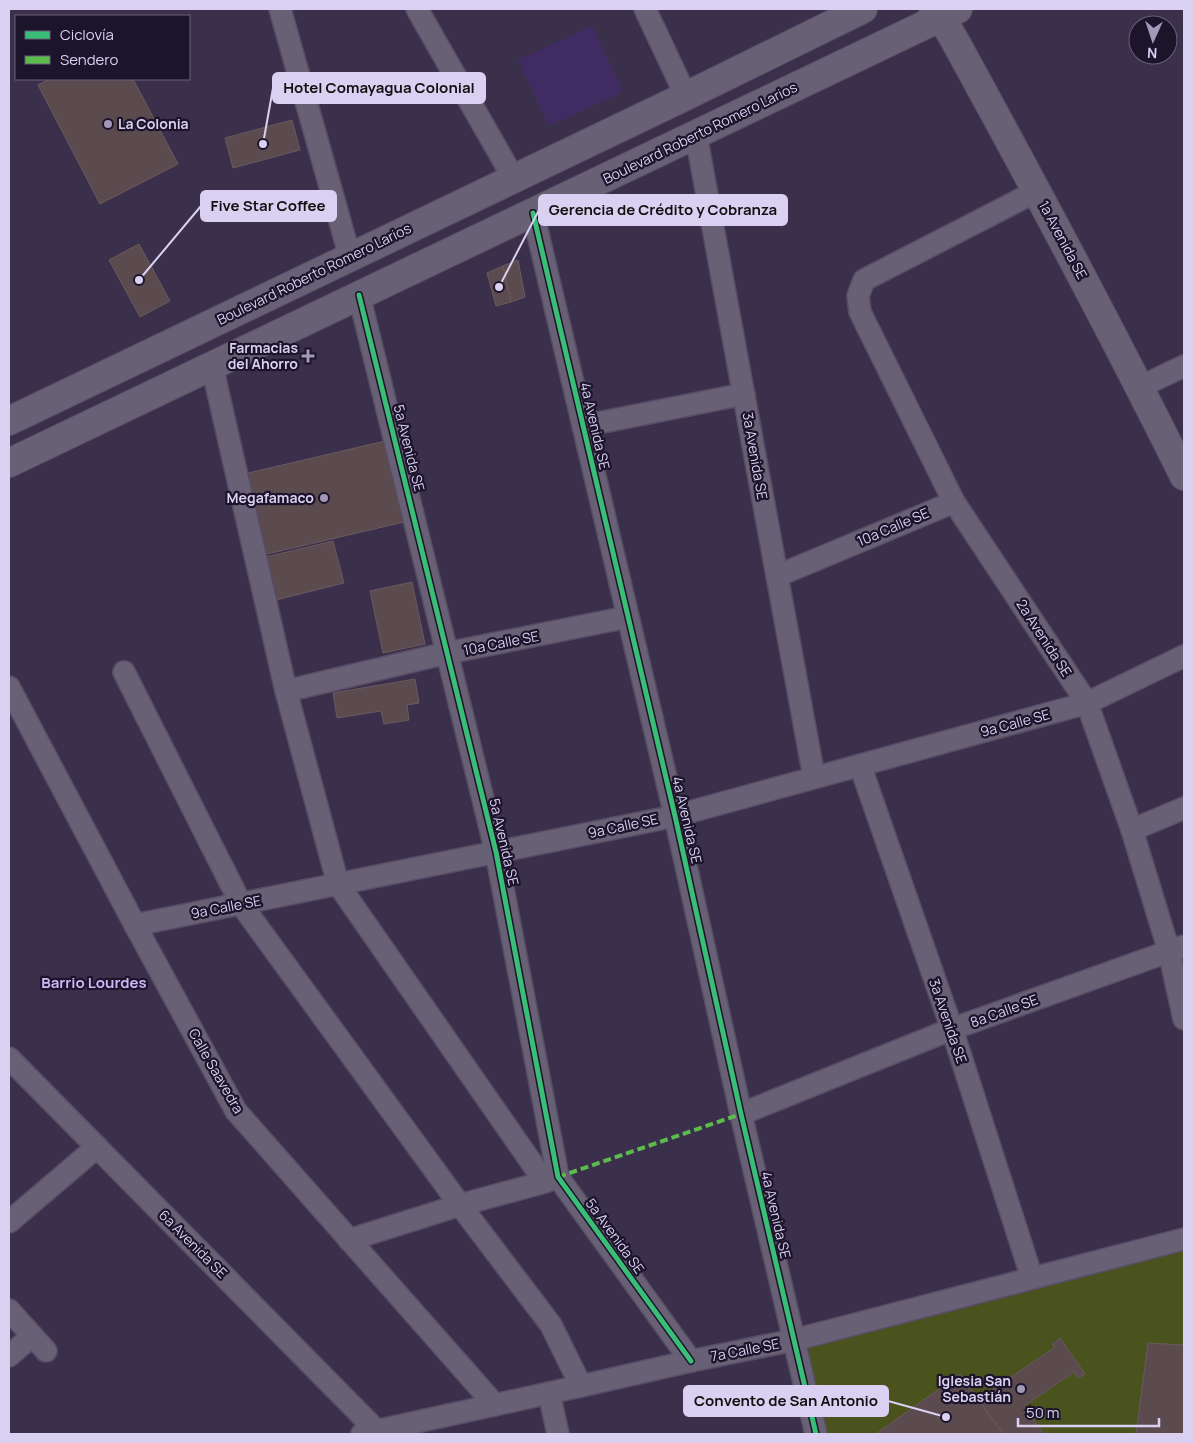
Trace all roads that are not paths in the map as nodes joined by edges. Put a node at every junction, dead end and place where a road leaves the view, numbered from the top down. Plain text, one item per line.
1 (280, 9) edge
2 (645, 9) edge
3 (863, 9) edge
4 (424, 11) edge
5 (944, 12) edge
6 (686, 96) junction
7 (696, 135) junction
8 (514, 179) junction
9 (1037, 191) junction
10 (533, 212) junction
11 (350, 257) junction
12 (359, 295) junction
13 (212, 366) junction
14 (1184, 366) edge
15 (1140, 388) junction
16 (744, 394) junction
17 (9, 421) edge
18 (583, 426) junction
19 (9, 463) edge
20 (1184, 476) edge
21 (954, 502) junction
22 (777, 576) junction
23 (628, 617) junction
24 (447, 653) junction
25 (1184, 656) edge
26 (124, 672) dead end
27 (9, 687) edge
28 (286, 691) junction
29 (1087, 703) junction
30 (860, 765) junction
31 (814, 777) junction
32 (1184, 808) edge
33 (675, 816) junction
34 (1132, 830) junction
35 (496, 852) junction
36 (338, 884) junction
37 (241, 904) junction
38 (135, 926) junction
39 (1176, 948) edge
40 (1184, 1019) edge
41 (952, 1029) junction
42 (9, 1058) edge
43 (741, 1114) junction
44 (97, 1147) junction
45 (552, 1180) junction
46 (460, 1205) junction
47 (9, 1222) edge
48 (1184, 1238) edge
49 (349, 1240) junction
50 (1032, 1278) junction
51 (9, 1310) edge
52 (794, 1340) junction
53 (9, 1356) edge
54 (691, 1361) junction
55 (581, 1386) junction
56 (549, 1393) junction
57 (495, 1405) junction
58 (369, 1433) edge
59 (558, 1434) edge
60 (816, 1434) edge

1 - 11 street
2 - 6 street
3 - 6 main road, Boulevard Roberto Romero Larios
4 - 8 street
5 - 7 main road, Boulevard Roberto Romero Larios
5 - 9 main road, 1a Avenida SE
6 - 8 main road, Boulevard Roberto Romero Larios
7 - 10 main road, Boulevard Roberto Romero Larios
7 - 16 street, 3a Avenida SE
8 - 11 main road, Boulevard Roberto Romero Larios
9 - 15 main road, 1a Avenida SE
9 - 21 street, 2a Avenida SE
10 - 12 main road, Boulevard Roberto Romero Larios
10 - 18 street, 4a Avenida SE
11 - 17 main road, Boulevard Roberto Romero Larios
12 - 13 main road, Boulevard Roberto Romero Larios
12 - 24 street, 5a Avenida SE
13 - 19 main road, Boulevard Roberto Romero Larios
13 - 28 street
14 - 15 street
15 - 20 main road, 1a Avenida SE
16 - 18 street
16 - 22 street, 3a Avenida SE
18 - 23 street, 4a Avenida SE
21 - 22 street, 10a Calle SE
21 - 29 street, 2a Avenida SE
22 - 31 street, 3a Avenida SE
23 - 24 street, 10a Calle SE
23 - 33 street, 4a Avenida SE
24 - 28 street, 10a Calle SE
24 - 35 street, 5a Avenida SE
25 - 29 street, 9a Calle SE
26 - 37 street
27 - 38 street, Calle Saavedra
28 - 36 street
29 - 30 street, 9a Calle SE
29 - 34 street, 2a Avenida SE
30 - 31 street, 9a Calle SE
30 - 41 street, 3a Avenida SE
31 - 33 street, 9a Calle SE
32 - 34 street
33 - 35 street, 9a Calle SE
33 - 43 street, 4a Avenida SE
34 - 39 street, 2a Avenida SE
35 - 36 street, 9a Calle SE
35 - 45 street, 5a Avenida SE
36 - 37 street, 9a Calle SE
36 - 45 street
37 - 38 street, 9a Calle SE
37 - 46 street
38 - 49 street, Calle Saavedra
39 - 40 street, 2a Avenida SE
39 - 41 street, 8a Calle SE
41 - 43 street, 8a Calle SE
41 - 50 street, 3a Avenida SE
42 - 44 street, 6a Avenida SE
43 - 52 street, 4a Avenida SE
44 - 47 street
44 - 58 street, 6a Avenida SE
45 - 46 street
45 - 54 street, 5a Avenida SE
46 - 49 street
46 - 55 street
48 - 50 street, 7a Calle SE
49 - 57 street, Calle Saavedra
50 - 52 street, 7a Calle SE
51 - 53 street
52 - 54 street, 7a Calle SE
52 - 60 street, 4a Avenida SE
54 - 55 street, 7a Calle SE
55 - 56 street, 7a Calle SE
56 - 57 street, 7a Calle SE
56 - 59 street
57 - 58 street, 7a Calle SE

